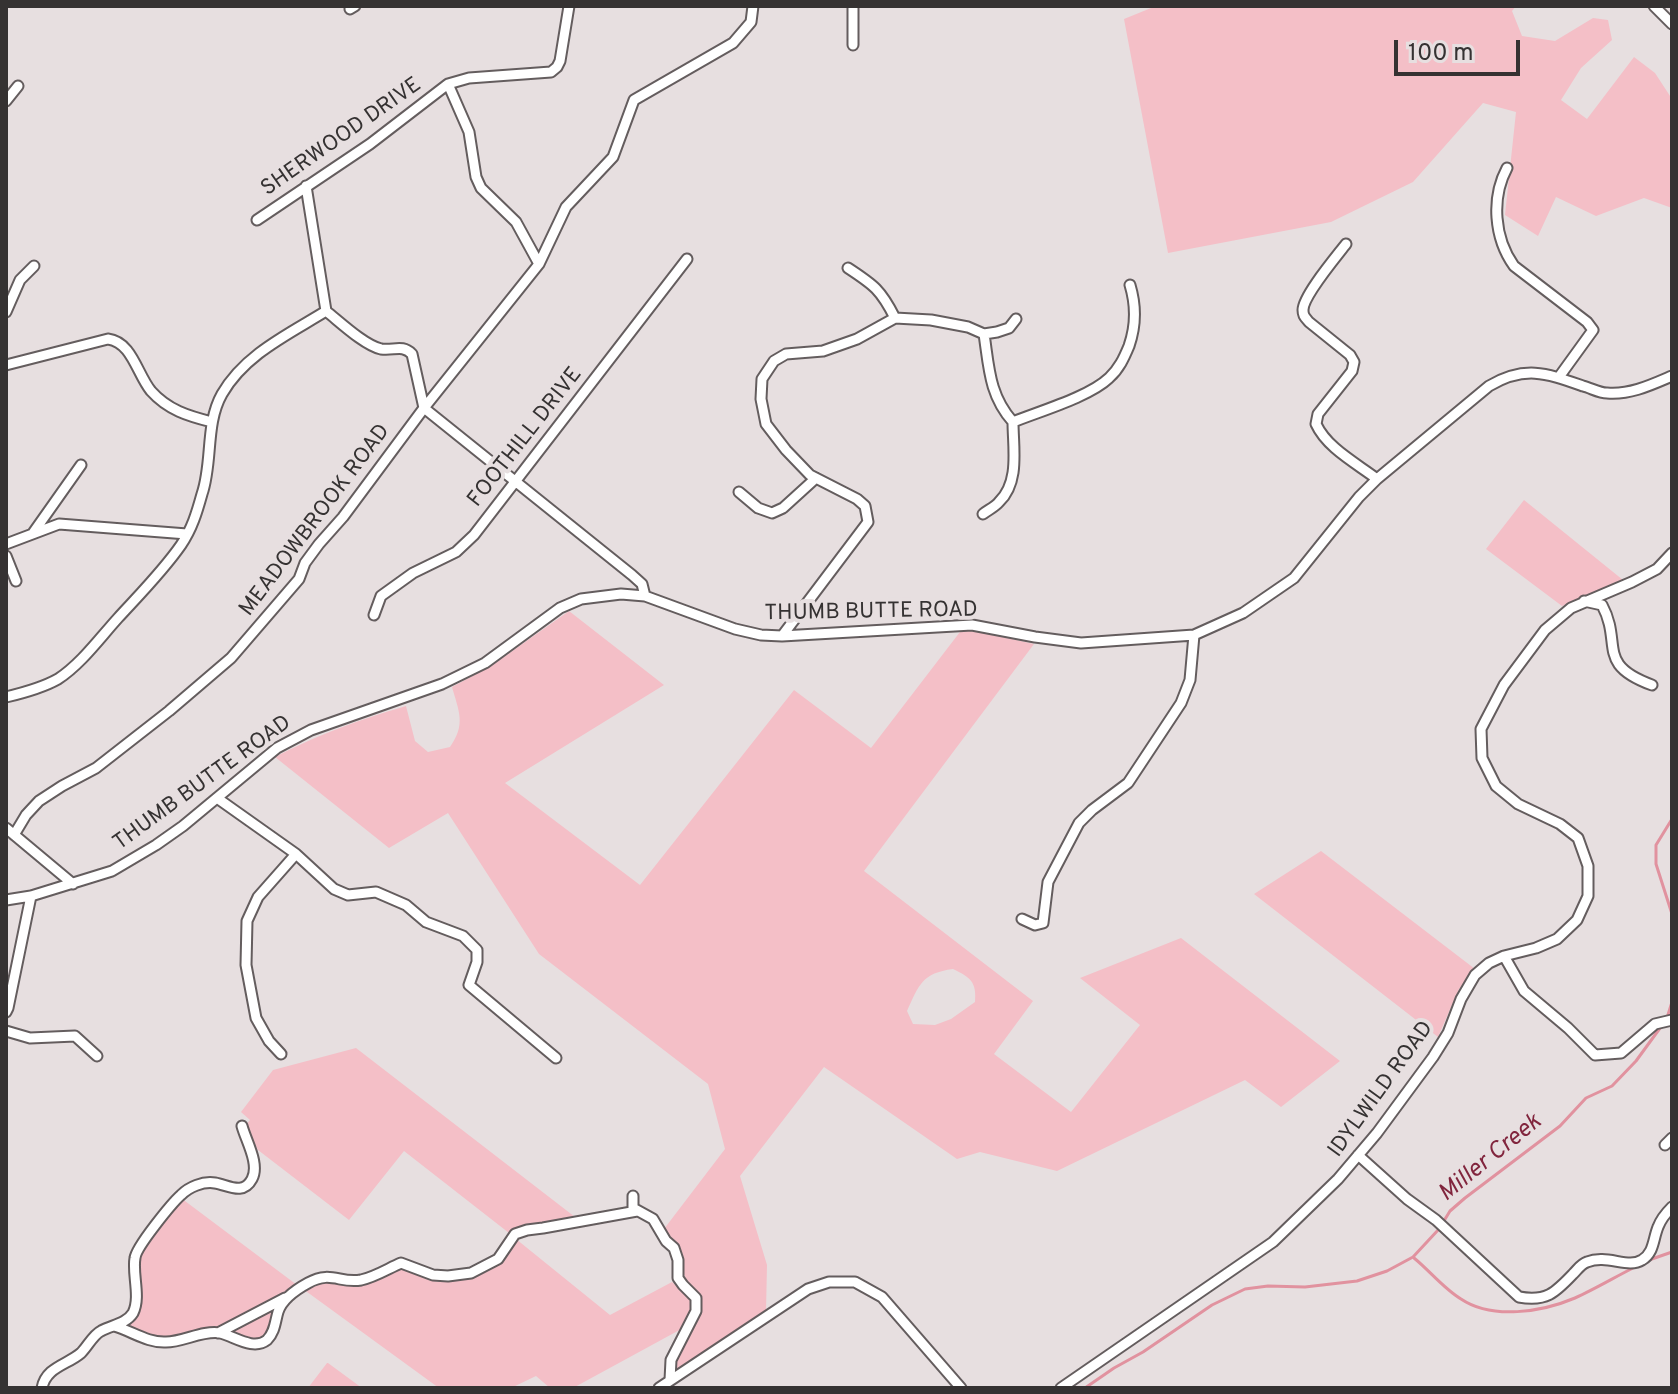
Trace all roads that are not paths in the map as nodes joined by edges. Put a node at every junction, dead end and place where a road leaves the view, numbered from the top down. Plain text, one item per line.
1 (569, 6) edge
2 (753, 6) edge
3 (853, 6) edge
4 (1654, 6) edge
5 (1672, 24) edge
6 (853, 45) dead end
7 (448, 84) junction
8 (18, 86) dead end
9 (6, 101) edge
10 (1507, 168) dead end
11 (306, 186) junction
12 (257, 220) dead end
13 (1346, 244) dead end
14 (687, 259) dead end
15 (539, 264) junction
16 (34, 266) dead end
17 (848, 268) dead end
18 (1130, 285) dead end
19 (326, 311) junction
20 (6, 312) edge
21 (895, 318) junction
22 (1016, 319) dead end
23 (984, 334) junction
24 (6, 365) edge
25 (1672, 376) edge
26 (1559, 377) junction
27 (424, 408) junction
28 (212, 422) junction
29 (1013, 422) junction
30 (81, 465) dead end
31 (816, 478) junction
32 (1377, 479) junction
33 (516, 481) junction
34 (739, 492) dead end
35 (983, 514) dead end
36 (33, 533) junction
37 (187, 534) junction
38 (6, 544) edge
39 (1672, 553) edge
40 (6, 556) edge
41 (16, 581) dead end
42 (645, 596) junction
43 (1584, 601) junction
44 (374, 615) dead end
45 (1194, 635) junction
46 (782, 636) junction
47 (1652, 685) dead end
48 (6, 697) edge
49 (217, 798) junction
50 (10, 832) edge
51 (296, 854) junction
52 (73, 884) junction
53 (31, 896) junction
54 (6, 900) edge
55 (1022, 919) dead end
56 (1504, 956) junction
57 (6, 1012) edge
58 (1672, 1020) edge
59 (6, 1031) edge
60 (281, 1054) dead end
61 (97, 1056) dead end
62 (556, 1058) dead end
63 (242, 1126) dead end
64 (1358, 1155) junction
65 (633, 1196) dead end
66 (1672, 1207) edge
67 (637, 1211) junction
68 (288, 1297) junction
69 (114, 1326) junction
70 (218, 1333) junction
71 (670, 1380) junction
72 (42, 1388) edge
73 (659, 1388) edge
74 (961, 1388) edge
75 (1061, 1388) edge

1 - 7 street
2 - 15 street, MEADOWBROOK ROAD
3 - 6 street
4 - 5 street
7 - 11 street, SHERWOOD DRIVE
7 - 15 street
8 - 9 street
10 - 26 street
11 - 12 street, SHERWOOD DRIVE
11 - 19 street
13 - 32 street
14 - 33 street, FOOTHILL DRIVE
15 - 27 street, MEADOWBROOK ROAD
16 - 20 street
17 - 21 street
18 - 29 street
19 - 27 street
19 - 28 street
21 - 23 street
21 - 31 street
22 - 23 street
23 - 29 street
24 - 28 street
25 - 26 street, THUMB BUTTE ROAD
26 - 32 street, THUMB BUTTE ROAD
27 - 33 street
27 - 50 street, MEADOWBROOK ROAD
28 - 37 street
29 - 35 street
30 - 36 street
31 - 34 street
31 - 46 street
32 - 45 street, THUMB BUTTE ROAD
33 - 42 street
33 - 44 street, FOOTHILL DRIVE
36 - 37 street
36 - 38 street
37 - 48 street
39 - 43 street, IDYLWILD ROAD
40 - 41 street
42 - 46 street, THUMB BUTTE ROAD
42 - 49 street, THUMB BUTTE ROAD
43 - 47 street
43 - 56 street, IDYLWILD ROAD
45 - 46 street, THUMB BUTTE ROAD
45 - 55 street
49 - 51 street
49 - 52 street, THUMB BUTTE ROAD
50 - 52 street
51 - 60 street
51 - 62 street
52 - 53 street, THUMB BUTTE ROAD
53 - 54 street, THUMB BUTTE ROAD
53 - 57 street
56 - 58 street
56 - 64 street, IDYLWILD ROAD
59 - 61 street
63 - 69 street
64 - 66 street
64 - 75 street, IDYLWILD ROAD
65 - 67 street
67 - 68 street
67 - 71 street
68 - 70 street
68 - 70 street
69 - 70 street
69 - 72 street
71 - 73 street
71 - 74 street

